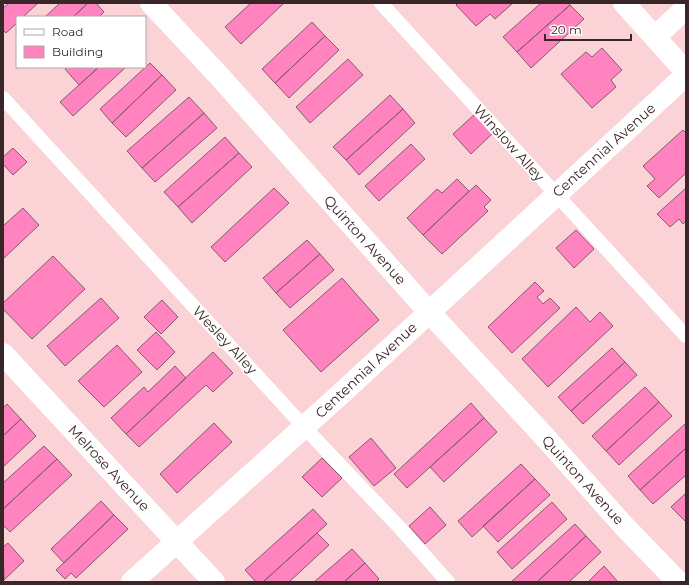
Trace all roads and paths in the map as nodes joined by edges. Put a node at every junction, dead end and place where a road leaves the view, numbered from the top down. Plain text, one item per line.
1 (151, 3) edge
2 (381, 3) edge
3 (624, 3) edge
4 (686, 8) edge
5 (655, 36) junction
6 (686, 74) edge
7 (3, 98) edge
8 (556, 194) junction
9 (429, 312) junction
10 (686, 336) edge
11 (3, 354) edge
12 (304, 427) junction
13 (176, 542) junction
14 (132, 582) edge
15 (214, 582) edge
16 (448, 582) edge
17 (678, 582) edge

1 - 9 street, Quinton Avenue
2 - 8 lane, Winslow Alley
3 - 5 street
4 - 5 street
5 - 6 street
6 - 8 street, Centennial Avenue
7 - 12 lane, Wesley Alley
8 - 9 street, Centennial Avenue
8 - 10 lane, Winslow Alley
9 - 12 street, Centennial Avenue
9 - 17 street, Quinton Avenue
11 - 13 street, Melrose Avenue
12 - 13 street, Centennial Avenue
12 - 16 lane, Wesley Alley
13 - 14 street, Centennial Avenue
13 - 15 street, Melrose Avenue

